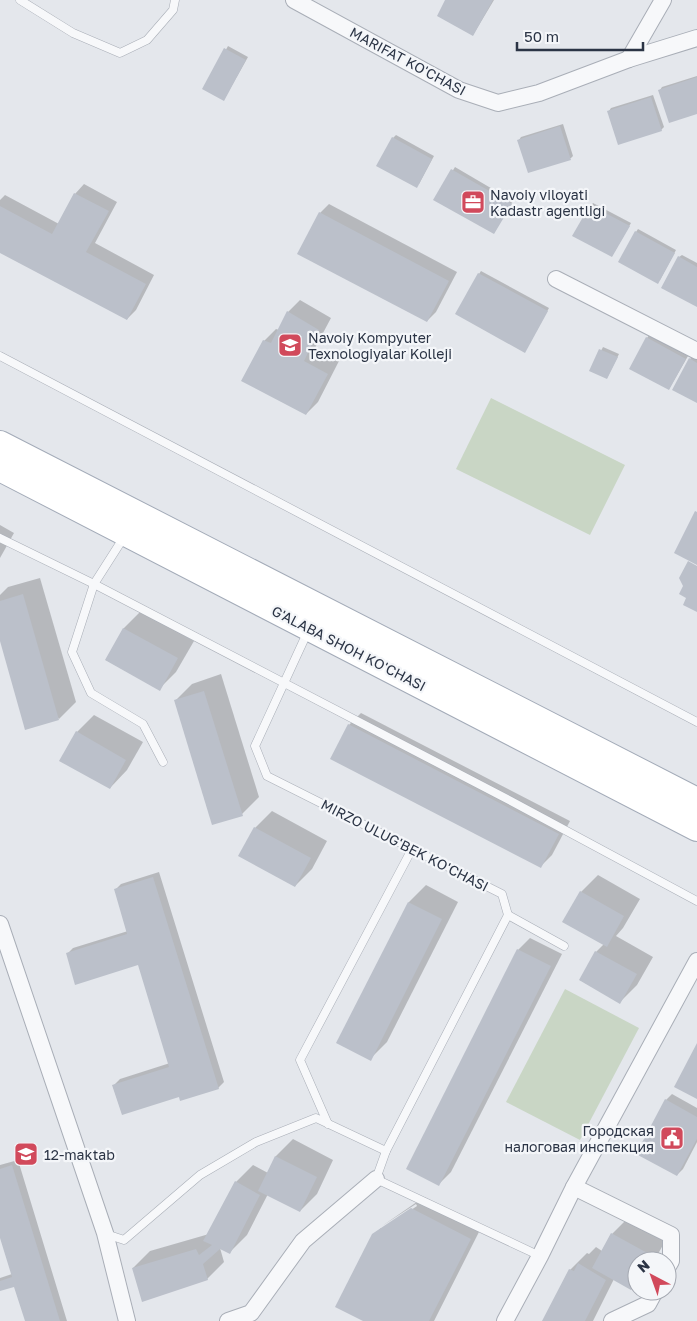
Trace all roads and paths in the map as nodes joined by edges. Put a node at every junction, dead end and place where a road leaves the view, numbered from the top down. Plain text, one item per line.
1 (20, 0) edge
2 (174, 0) edge
3 (294, 0) edge
4 (663, 0) edge
5 (697, 38) edge
6 (629, 59) junction
7 (556, 279) dead end
8 (697, 351) edge
9 (0, 356) edge
10 (0, 444) edge
11 (0, 468) edge
12 (126, 533) junction
13 (0, 538) edge
14 (94, 584) junction
15 (309, 628) junction
16 (284, 684) junction
17 (697, 722) edge
18 (163, 762) dead end
19 (697, 801) edge
20 (697, 828) edge
21 (412, 849) junction
22 (697, 901) edge
23 (508, 915) junction
24 (0, 924) edge
25 (564, 946) dead end
26 (697, 961) edge
27 (328, 1124) junction
28 (386, 1151) junction
29 (376, 1179) junction
30 (574, 1187) junction
31 (104, 1234) junction
32 (671, 1251) edge
33 (540, 1256) junction
34 (650, 1301) edge
35 (127, 1321) edge
36 (228, 1321) edge
37 (505, 1321) edge
38 (612, 1321) edge

1 - 2 lane
3 - 6 street, MARIFAT KO'CHASI
4 - 6 street
5 - 6 street, MARIFAT KO'CHASI
7 - 8 street
9 - 17 lane
10 - 19 main road, G'ALABA SHOH KO'CHASI
11 - 12 main road, G'ALABA SHOH KO'CHASI
12 - 14 lane
12 - 15 main road, G'ALABA SHOH KO'CHASI
13 - 14 lane
14 - 16 lane
14 - 18 lane
15 - 16 lane
15 - 20 main road, G'ALABA SHOH KO'CHASI
16 - 21 lane, MIRZO ULUG'BEK KO'CHASI
16 - 22 lane
21 - 23 lane, MIRZO ULUG'BEK KO'CHASI
21 - 27 lane
23 - 25 lane
23 - 28 lane
24 - 31 street
26 - 30 street
27 - 28 lane
27 - 31 lane
28 - 29 lane
29 - 33 lane
29 - 36 street
30 - 32 street
30 - 33 street
31 - 35 street
33 - 37 street
34 - 38 street

